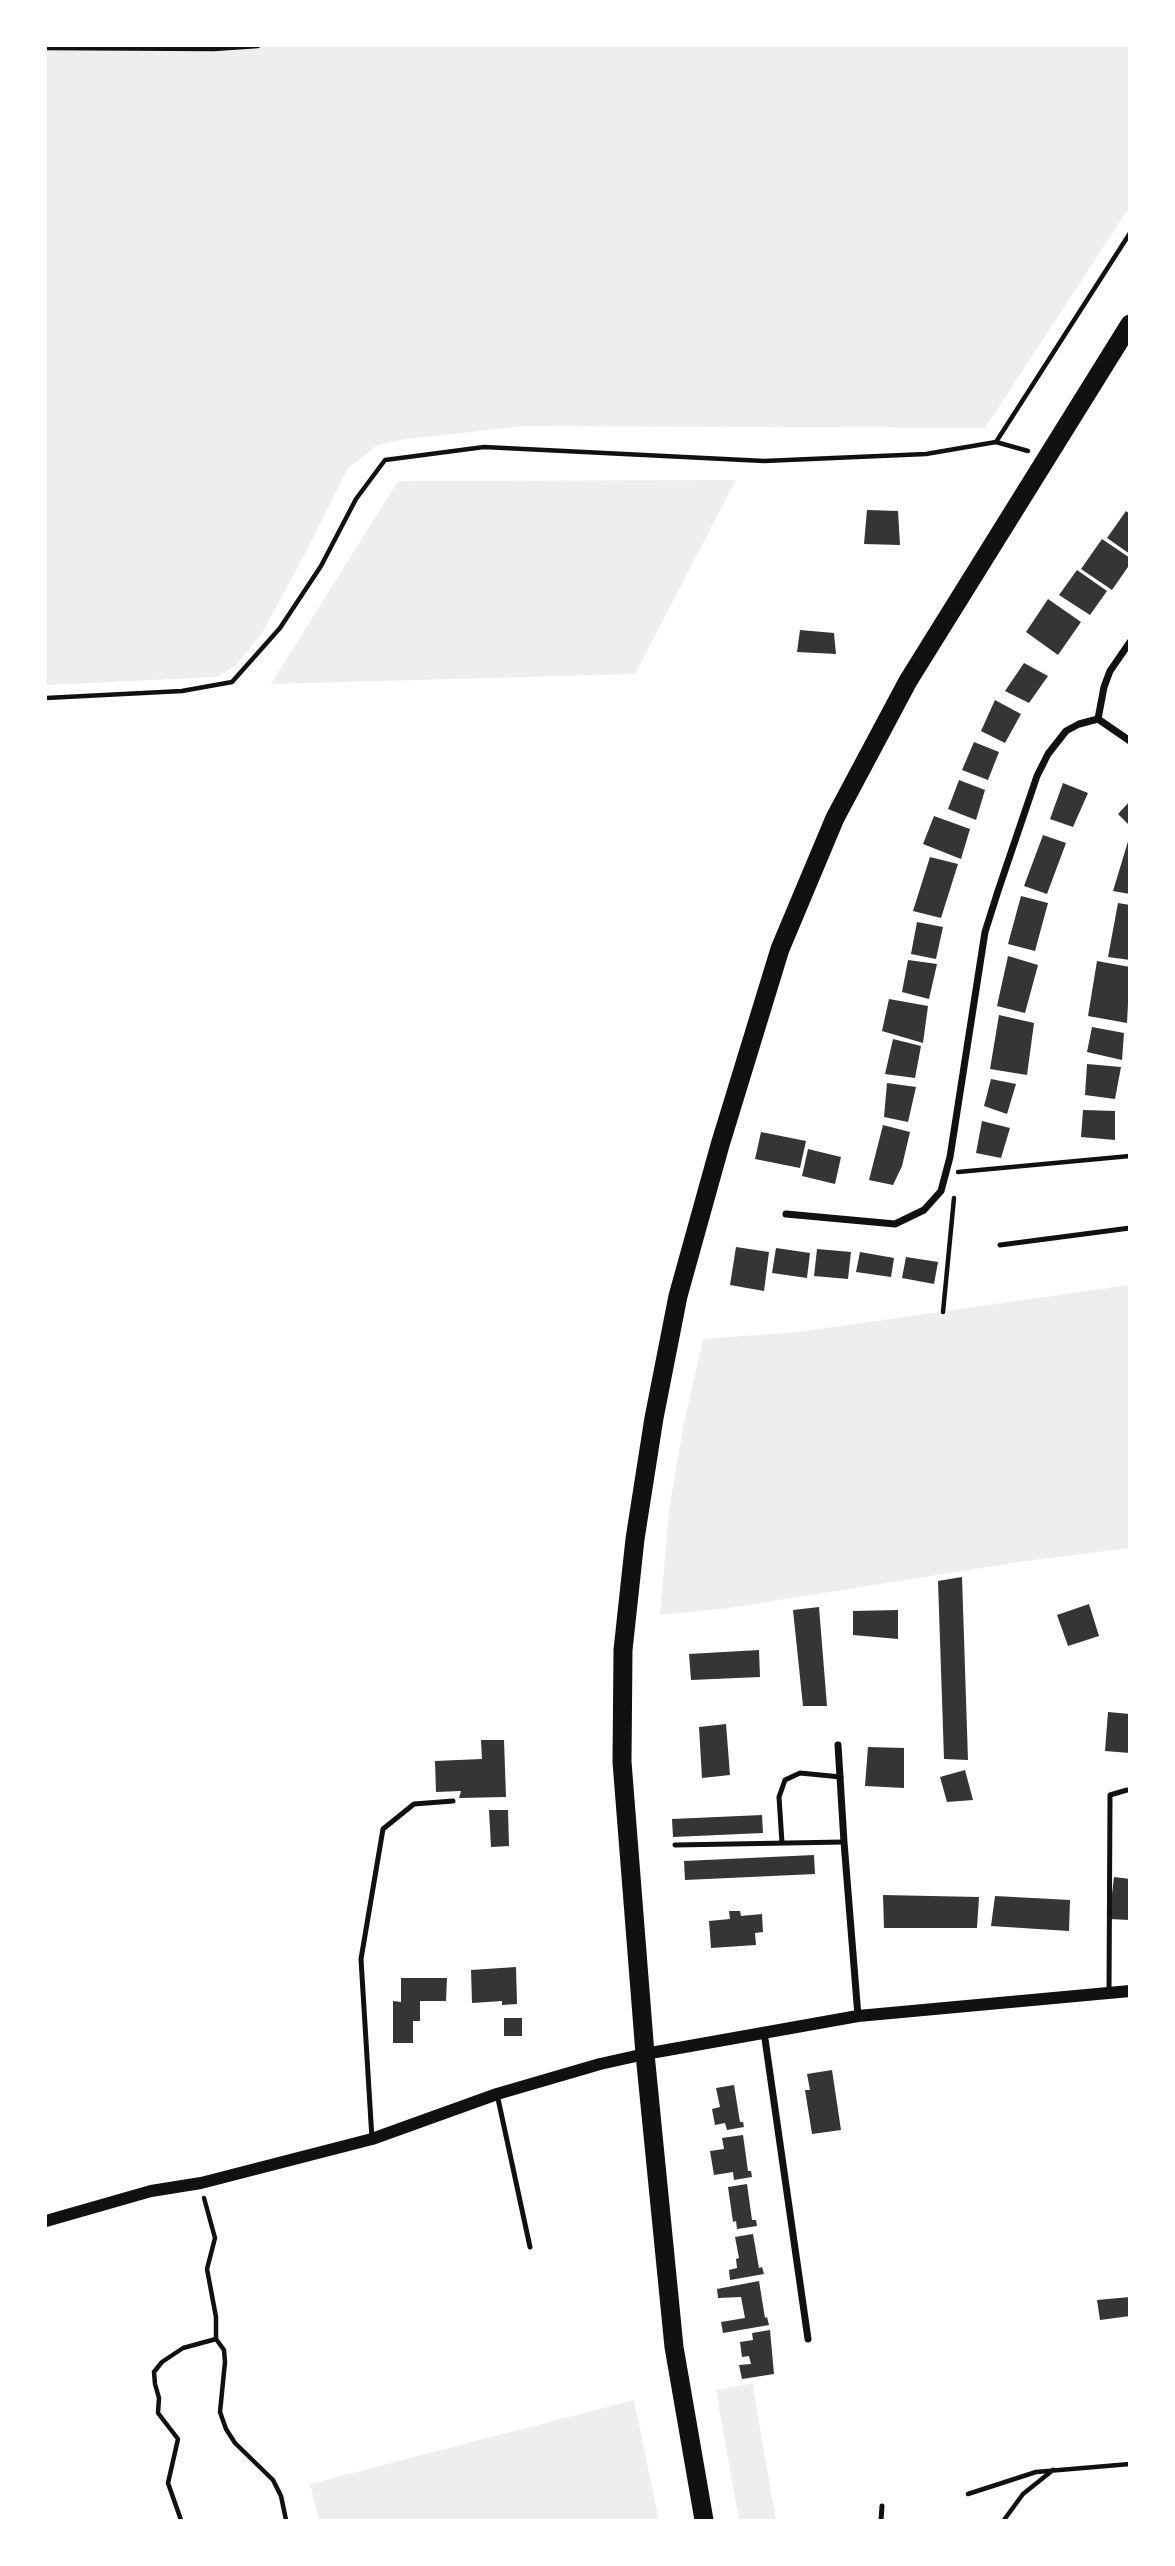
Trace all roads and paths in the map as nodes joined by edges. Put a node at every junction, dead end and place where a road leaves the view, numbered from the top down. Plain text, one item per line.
1 (258, 46) edge
2 (46, 48) edge
3 (1129, 233) edge
4 (1129, 324) edge
5 (996, 442) junction
6 (1045, 457) junction
7 (1129, 642) edge
8 (46, 698) edge
9 (1098, 719) junction
10 (1129, 741) edge
11 (1129, 1156) edge
12 (947, 1172) junction
13 (955, 1186) dead end
14 (786, 1214) dead end
15 (1129, 1228) edge
16 (1000, 1245) dead end
17 (943, 1312) dead end
18 (838, 1745) dead end
19 (841, 1777) junction
20 (1126, 1790) dead end
21 (453, 1801) dead end
22 (844, 1842) junction
23 (782, 1843) junction
24 (675, 1845) dead end
25 (1129, 1990) edge
26 (1109, 1992) junction
27 (858, 2015) junction
28 (764, 2032) junction
29 (645, 2054) junction
30 (497, 2094) junction
31 (372, 2139) junction
32 (201, 2183) junction
33 (46, 2221) edge
34 (530, 2247) dead end
35 (216, 2339) junction
36 (808, 2339) dead end
37 (1129, 2464) edge
38 (1053, 2470) junction
39 (968, 2494) dead end
40 (882, 2506) dead end
41 (181, 2521) edge
42 (286, 2521) edge
43 (704, 2521) edge
44 (881, 2521) edge
45 (1004, 2521) edge

1 - 2 path
3 - 5 path
4 - 6 highway
5 - 6 path
5 - 8 path
6 - 29 highway
7 - 9 street
9 - 10 street
9 - 12 street
11 - 12 path
12 - 14 street
13 - 17 path
15 - 16 lane
18 - 19 street
19 - 22 street
19 - 23 lane
20 - 26 lane
21 - 31 lane
22 - 23 lane
22 - 27 street
23 - 24 lane
25 - 26 street
26 - 27 street
27 - 28 street
28 - 29 street
28 - 36 street
29 - 30 street
29 - 43 highway
30 - 31 street
30 - 34 lane
31 - 32 street
32 - 33 street
32 - 35 path
35 - 41 path
35 - 42 path
37 - 38 path
38 - 39 path
38 - 45 path
40 - 44 lane

